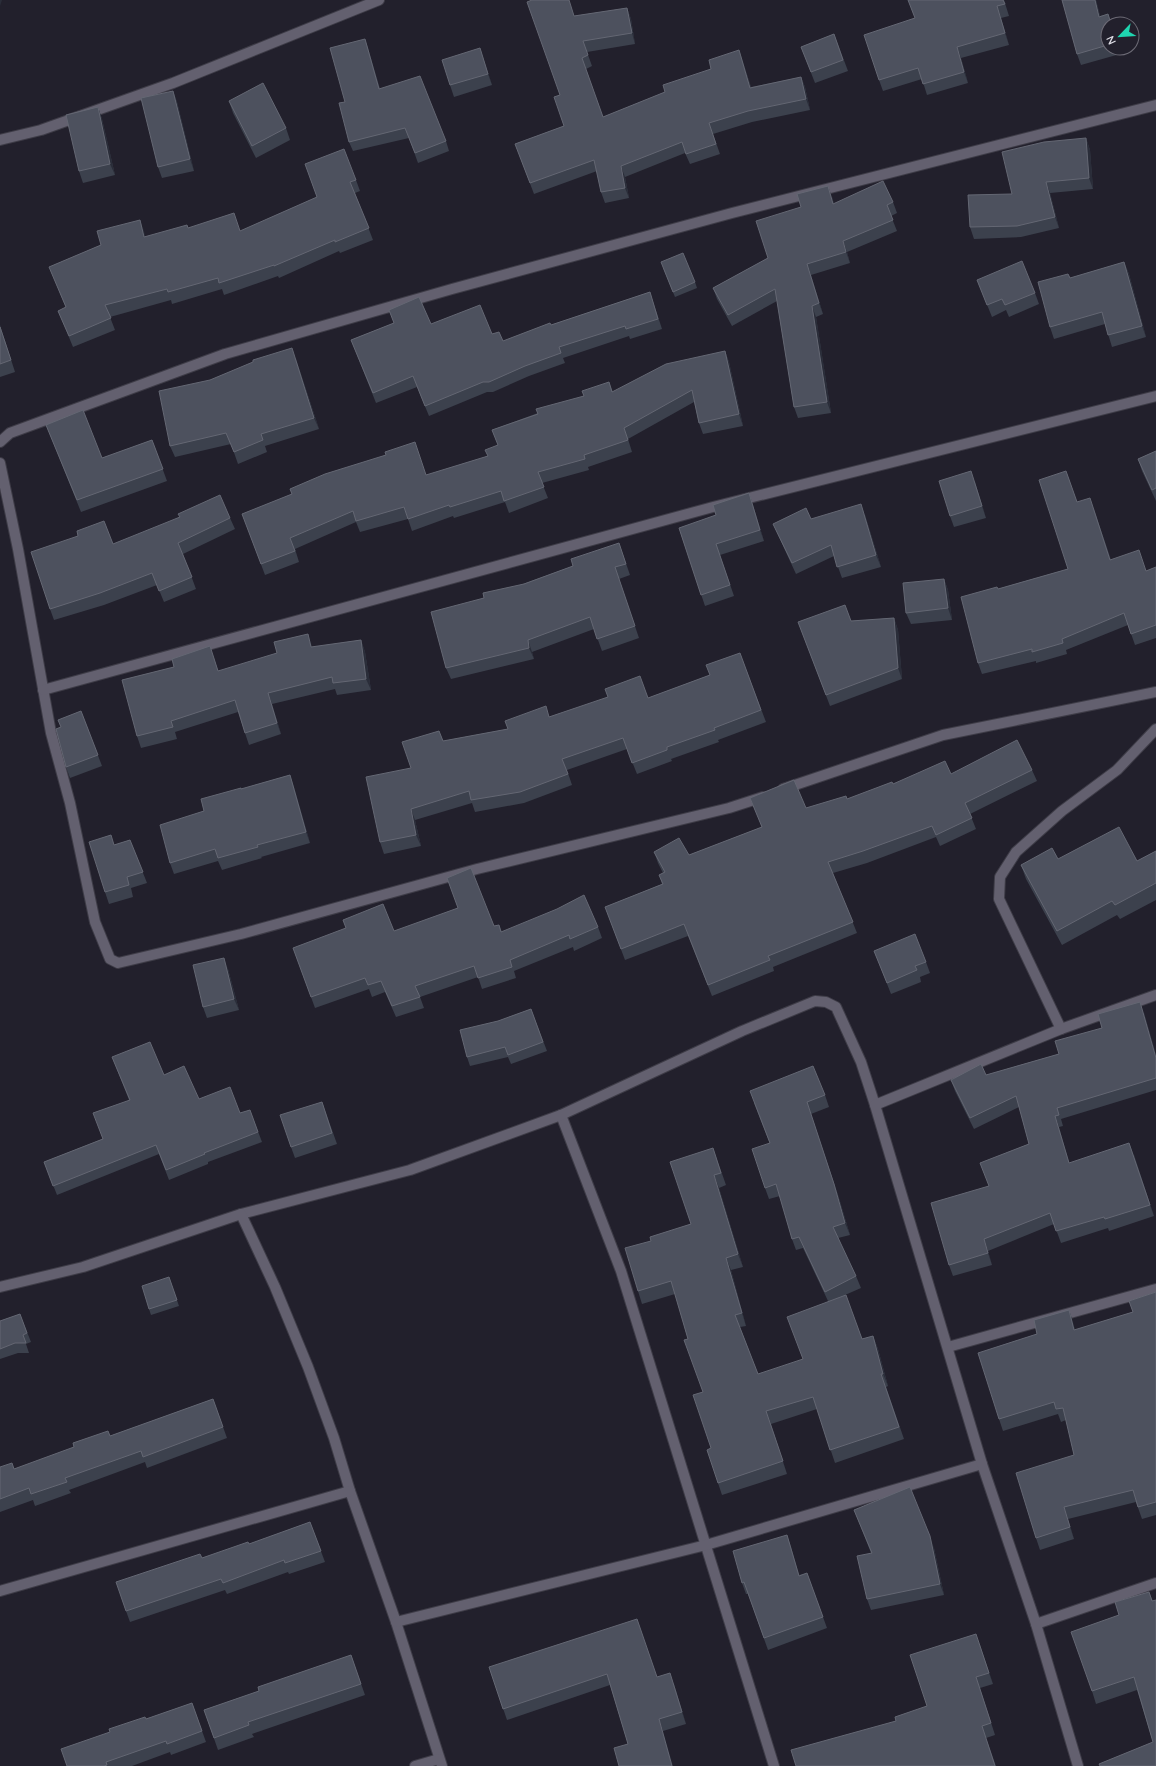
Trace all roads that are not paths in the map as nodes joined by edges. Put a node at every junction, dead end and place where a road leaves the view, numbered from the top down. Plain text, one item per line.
1 (379, 0) edge
2 (1156, 105) edge
3 (0, 140) edge
4 (1156, 396) edge
5 (0, 442) edge
6 (0, 463) edge
7 (43, 690) junction
8 (1156, 692) edge
9 (1156, 729) edge
10 (1156, 995) edge
11 (1061, 1029) junction
12 (875, 1105) junction
13 (561, 1115) junction
14 (241, 1214) junction
15 (0, 1287) edge
16 (1156, 1289) edge
17 (948, 1347) junction
18 (982, 1464) junction
19 (350, 1491) junction
20 (706, 1545) junction
21 (1156, 1583) edge
22 (0, 1591) edge
23 (396, 1622) junction
24 (1036, 1624) junction
25 (440, 1762) edge
26 (415, 1766) edge
27 (774, 1766) edge
28 (1078, 1766) edge

1 - 3 street
2 - 5 street
4 - 7 street
6 - 7 street
7 - 8 street
9 - 11 street
10 - 11 street
11 - 12 street
12 - 13 street
12 - 17 street
13 - 14 street
13 - 20 street
14 - 15 street
14 - 19 street
16 - 17 street
17 - 18 street
18 - 20 street
18 - 24 street
19 - 22 street
19 - 23 street
20 - 23 street
20 - 27 street
21 - 24 street
23 - 25 street
24 - 28 street
25 - 26 street

